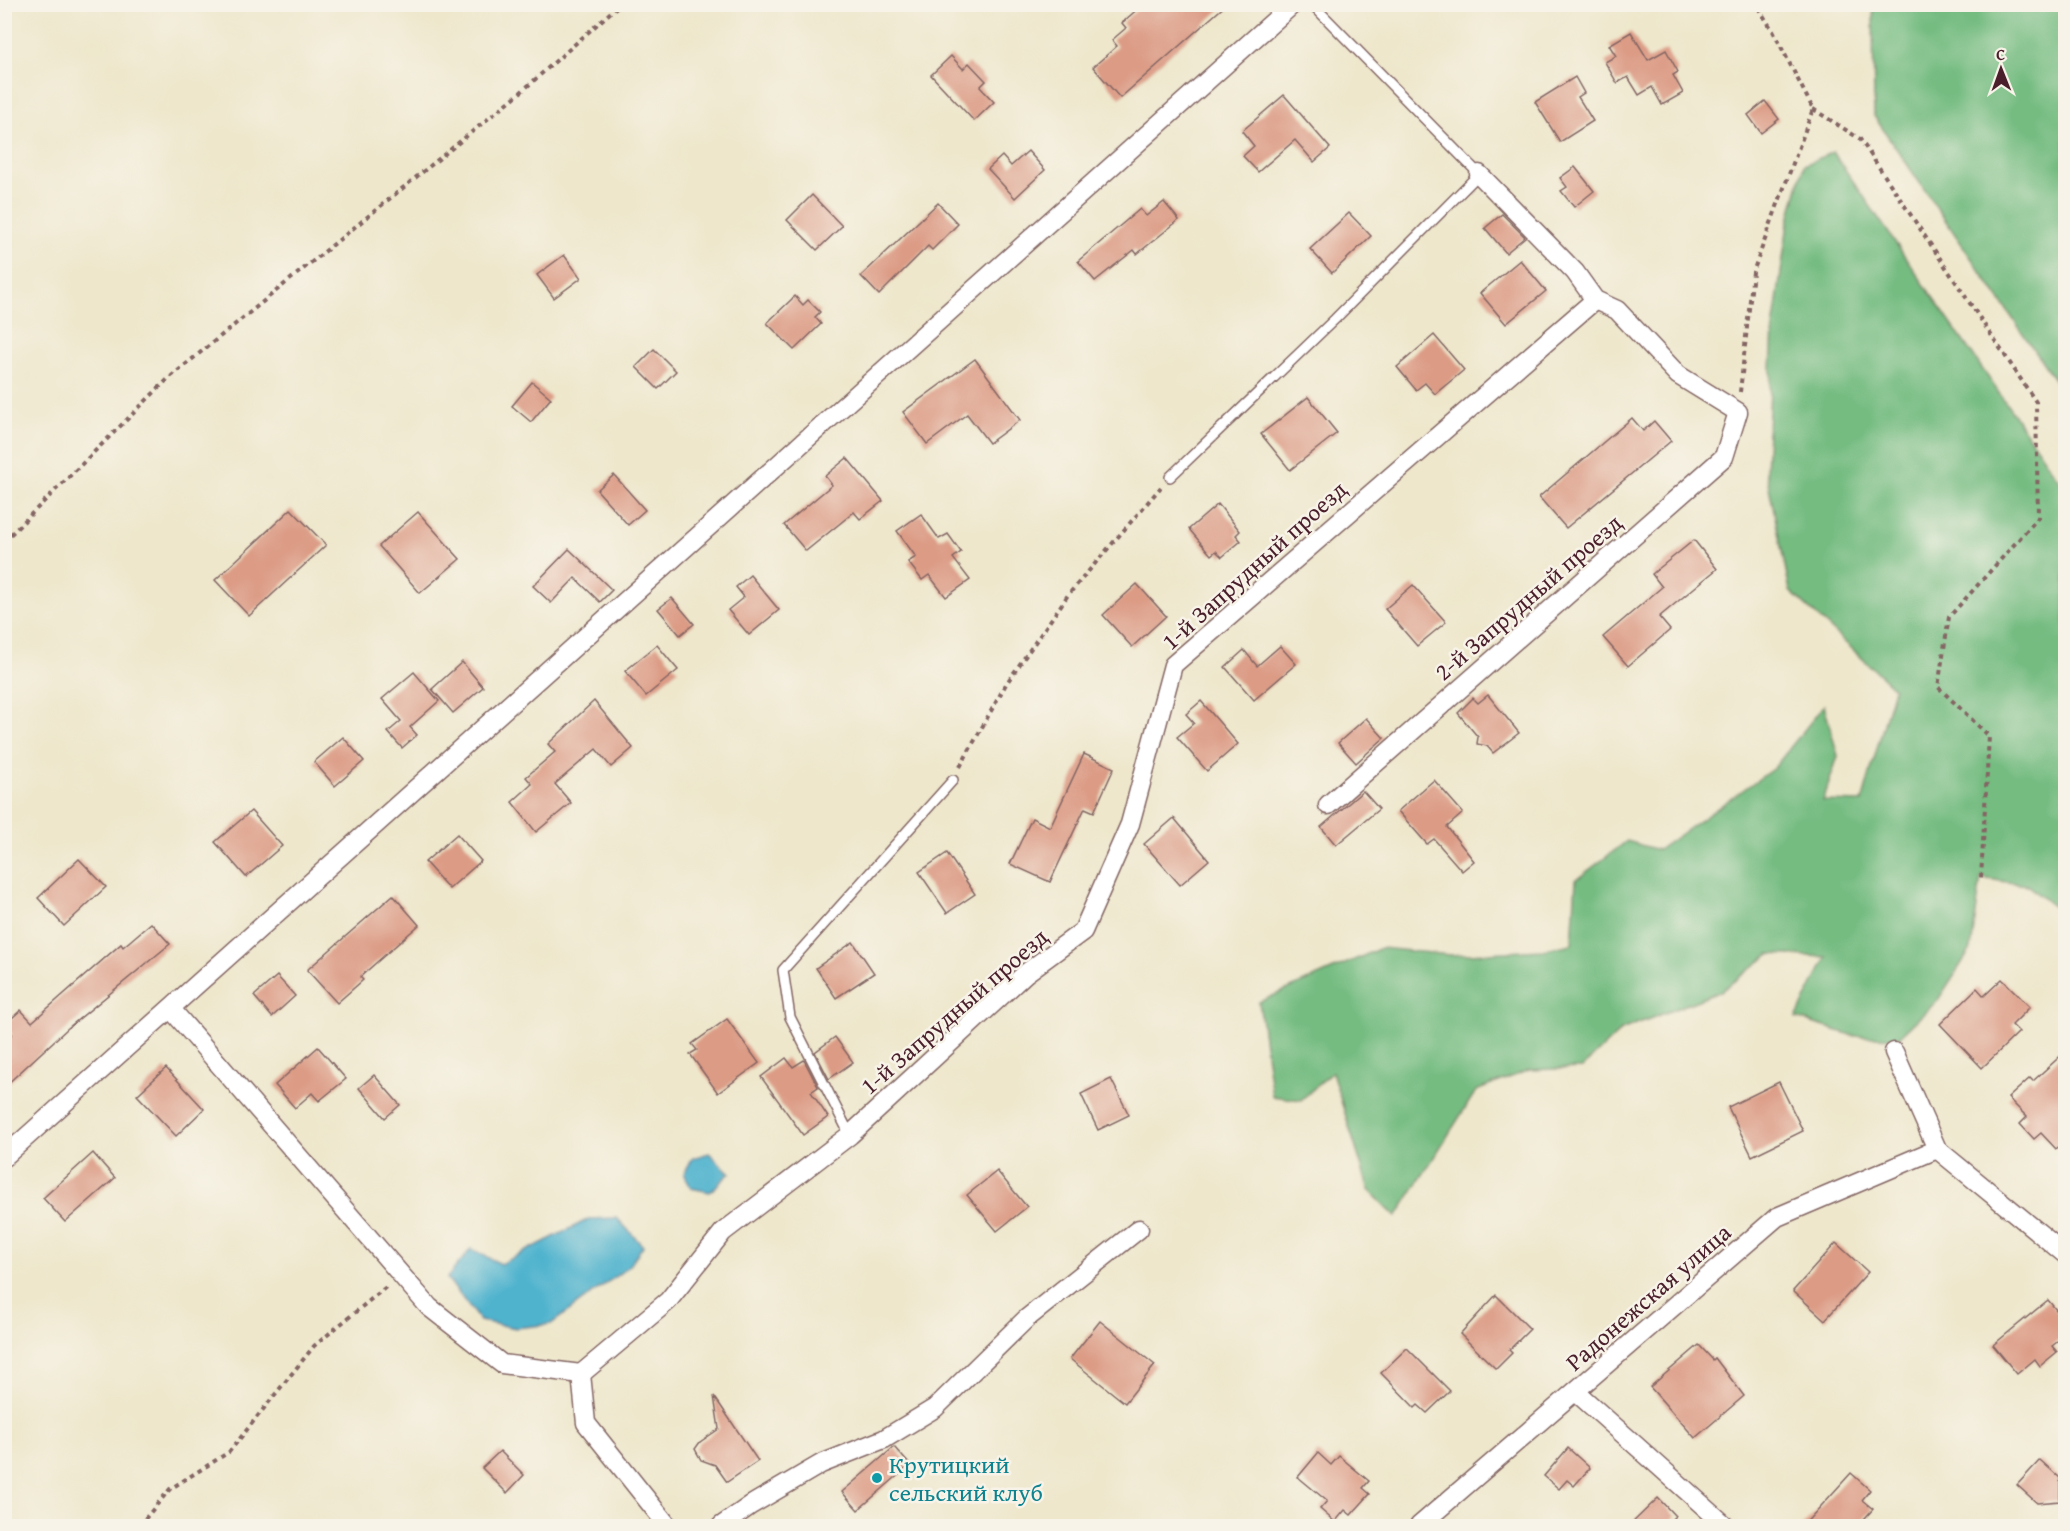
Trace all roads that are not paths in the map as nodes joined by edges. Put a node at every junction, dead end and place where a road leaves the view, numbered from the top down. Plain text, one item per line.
1 (1293, 4) edge
2 (1312, 4) edge
3 (1479, 174) junction
4 (1595, 300) junction
5 (1170, 477) road end
6 (953, 780) road end
7 (1328, 805) dead end
8 (171, 1009) junction
9 (1894, 1052) dead end
10 (850, 1135) junction
11 (1937, 1149) junction
12 (4, 1157) edge
13 (1138, 1229) dead end
14 (2066, 1255) edge
15 (581, 1374) junction
16 (1576, 1392) junction
17 (668, 1527) edge
18 (721, 1527) edge
19 (1419, 1527) edge
20 (1726, 1527) edge

1 - 8 street
2 - 3 lane
3 - 4 street
3 - 5 lane
4 - 7 street, 2-й Запрудный проезд
4 - 10 street, 1-й Запрудный проезд
6 - 10 lane
8 - 12 street
8 - 15 street
9 - 11 street
10 - 15 street, 1-й Запрудный проезд
11 - 14 street
11 - 16 street, Радонежская улица
13 - 18 street
15 - 17 street
16 - 19 street, Радонежская улица
16 - 20 street

